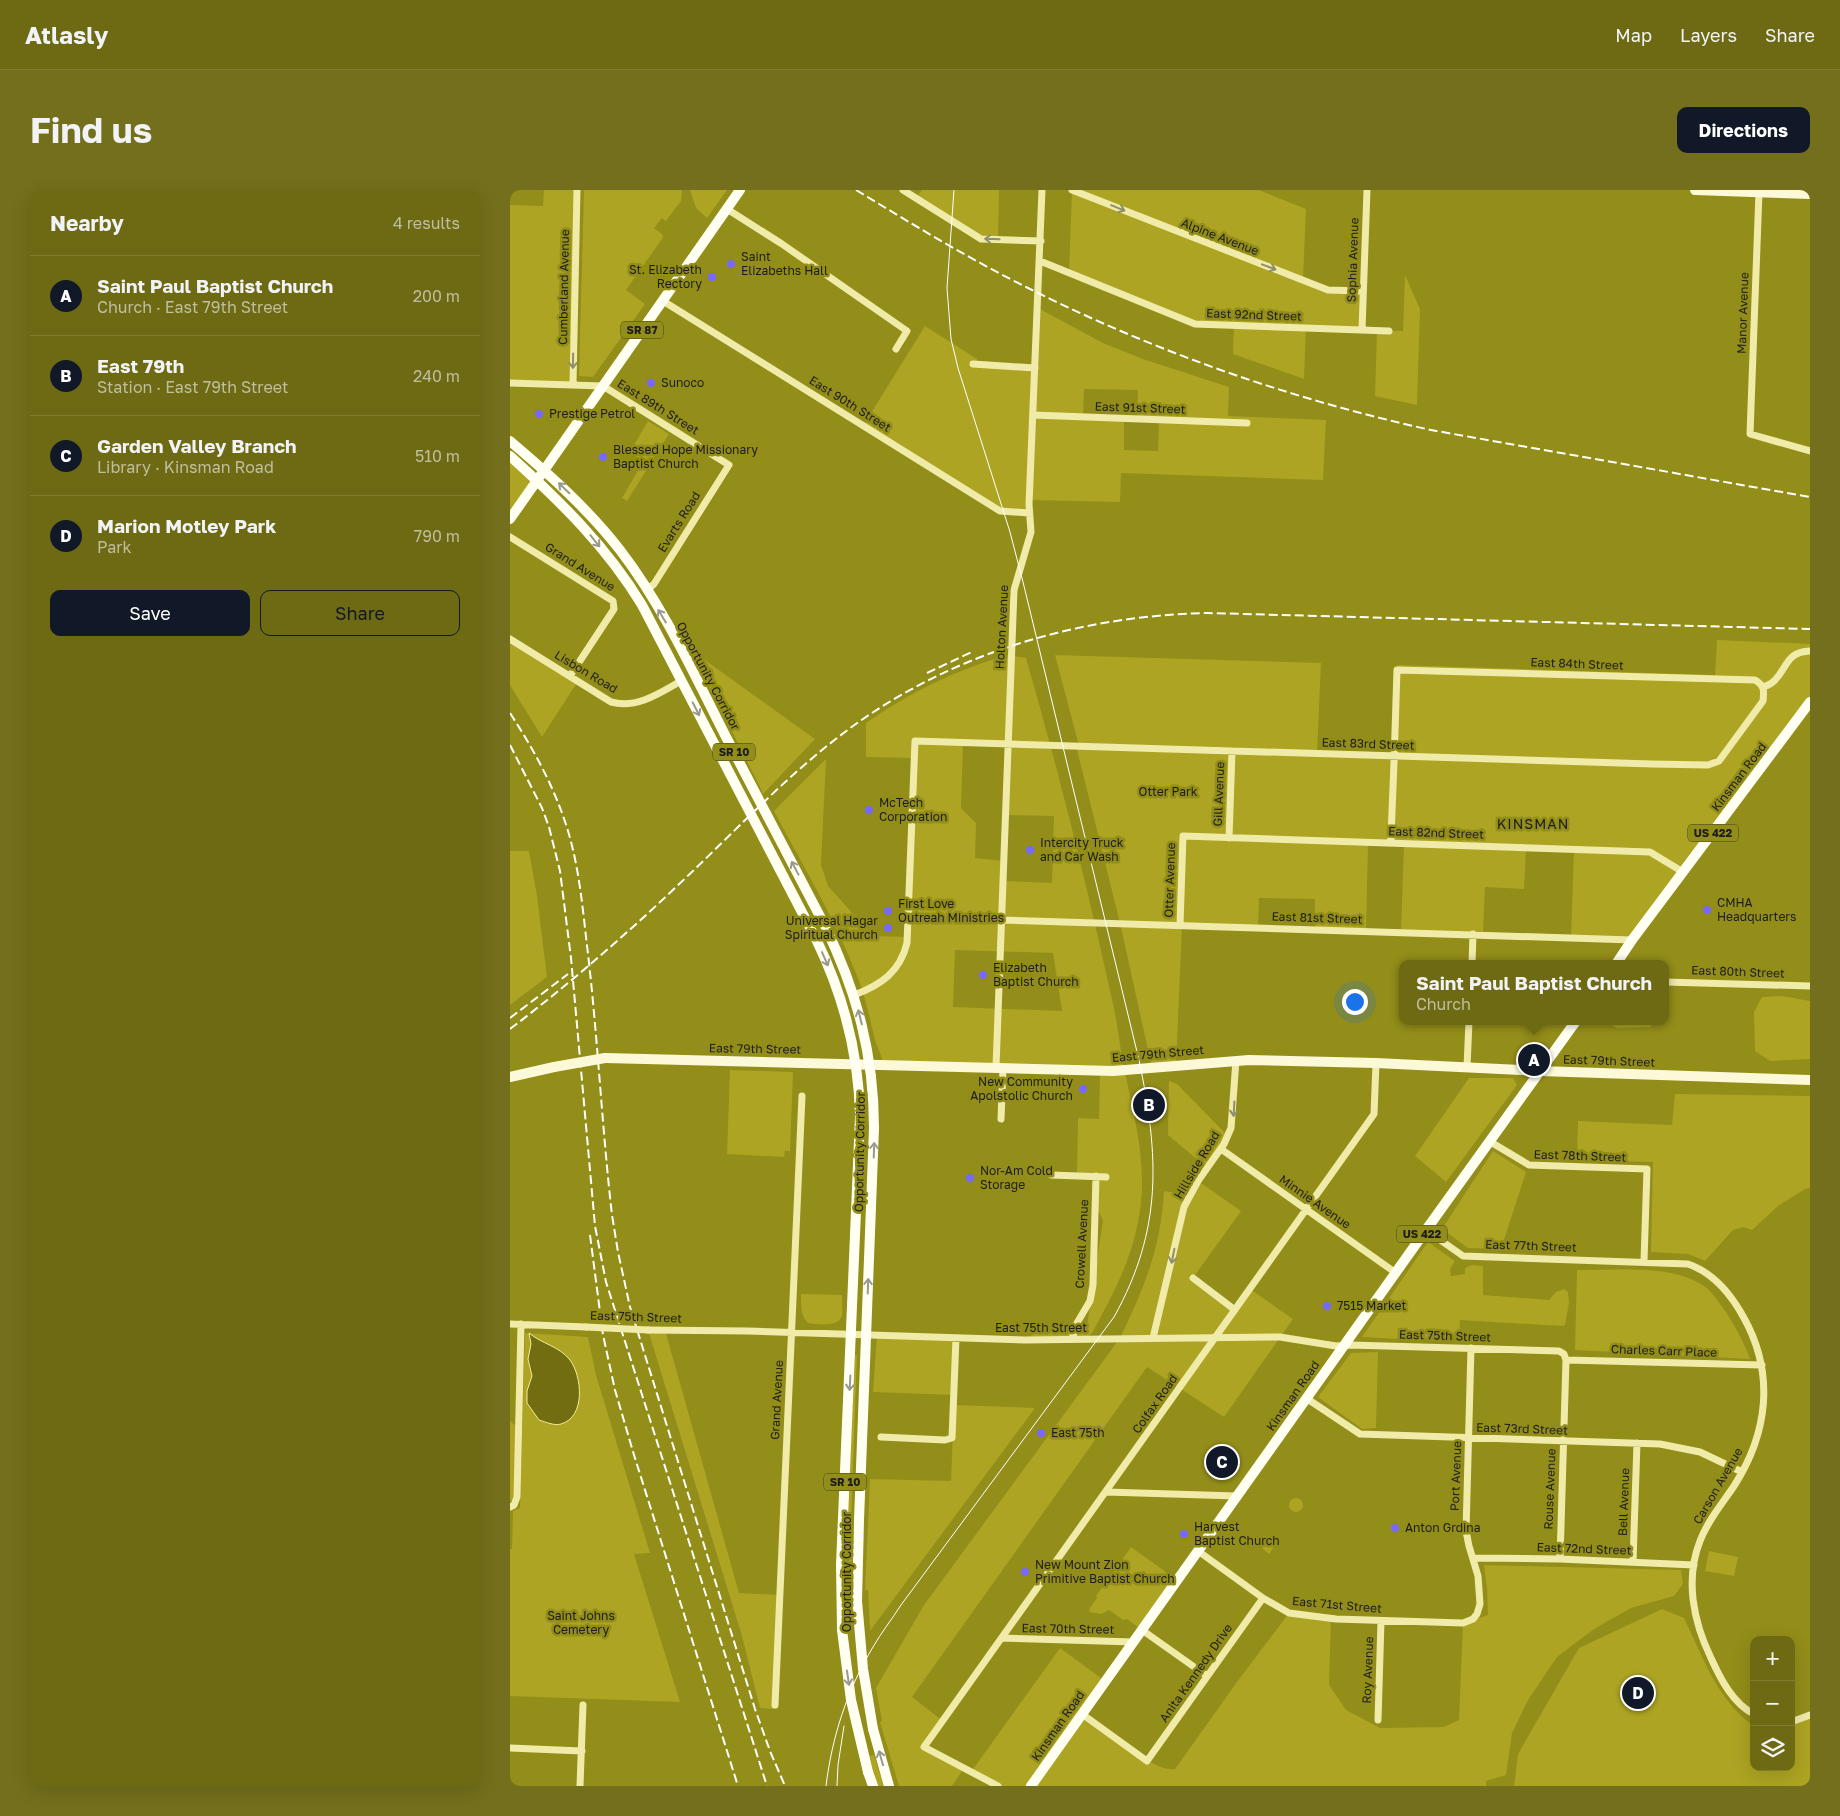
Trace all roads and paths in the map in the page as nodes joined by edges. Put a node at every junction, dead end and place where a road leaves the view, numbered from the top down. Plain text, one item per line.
1 (577, 190) edge
2 (740, 190) edge
3 (903, 190) edge
4 (1042, 190) edge
5 (1072, 190) edge
6 (1367, 190) edge
7 (1695, 190) edge
8 (1756, 191) edge
9 (1810, 194) edge
10 (727, 209) junction
11 (1041, 241) junction
12 (1040, 261) junction
13 (1363, 291) junction
14 (663, 301) junction
15 (1362, 330) junction
16 (1390, 331) dead end
17 (896, 349) dead end
18 (973, 364) dead end
19 (1035, 368) junction
20 (510, 382) edge
21 (573, 385) junction
22 (603, 386) junction
23 (1033, 416) junction
24 (1247, 423) dead end
25 (510, 441) edge
26 (1810, 451) edge
27 (510, 456) edge
28 (729, 465) joint
29 (544, 470) junction
30 (537, 480) junction
31 (1029, 513) junction
32 (510, 519) edge
33 (510, 537) edge
34 (647, 590) junction
35 (510, 639) edge
36 (1810, 651) edge
37 (570, 676) junction
38 (681, 680) junction
39 (1763, 687) junction
40 (1810, 702) edge
41 (1008, 744) junction
42 (1232, 751) junction
43 (1394, 756) junction
44 (1183, 836) joint
45 (1229, 838) junction
46 (1391, 843) junction
47 (1683, 872) junction
48 (1002, 920) junction
49 (1180, 926) junction
50 (1473, 934) junction
51 (1632, 940) junction
52 (1472, 960) edge
53 (1619, 960) edge
54 (1669, 982) edge
55 (1810, 986) edge
56 (854, 995) junction
57 (1469, 1025) edge
58 (1573, 1025) edge
59 (1236, 1060) junction
60 (1376, 1063) junction
61 (856, 1064) junction
62 (870, 1064) junction
63 (1467, 1067) junction
64 (999, 1068) junction
65 (1540, 1072) junction
66 (510, 1077) edge
67 (1810, 1080) edge
68 (802, 1096) dead end
69 (1001, 1119) dead end
70 (1489, 1141) junction
71 (1221, 1150) junction
72 (1051, 1175) dead end
73 (1096, 1176) junction
74 (1106, 1177) dead end
75 (1306, 1209) junction
76 (1426, 1230) junction
77 (1644, 1261) junction
78 (1396, 1273) junction
79 (1193, 1278) dead end
80 (1235, 1310) junction
81 (510, 1324) edge
82 (521, 1324) junction
83 (791, 1332) junction
84 (852, 1334) junction
85 (866, 1335) junction
86 (1216, 1337) junction
87 (956, 1338) junction
88 (1153, 1338) junction
89 (1072, 1339) junction
90 (1343, 1346) junction
91 (1470, 1348) junction
92 (1566, 1360) junction
93 (1762, 1365) junction
94 (1306, 1398) junction
95 (510, 1417) edge
96 (519, 1417) junction
97 (881, 1437) dead end
98 (1468, 1438) junction
99 (1563, 1441) junction
100 (1637, 1443) junction
101 (1742, 1472) junction
102 (1106, 1492) junction
103 (1237, 1496) junction
104 (512, 1506) edge
105 (1198, 1551) junction
106 (1473, 1558) junction
107 (1560, 1559) junction
108 (1633, 1562) junction
109 (1694, 1565) junction
110 (1263, 1598) junction
111 (1381, 1621) junction
112 (1463, 1623) joint
113 (1142, 1630) junction
114 (1002, 1638) junction
115 (1134, 1642) junction
116 (1207, 1676) junction
117 (583, 1705) dead end
118 (775, 1705) dead end
119 (1750, 1711) edge
120 (1082, 1714) junction
121 (1810, 1715) edge
122 (1378, 1720) dead end
123 (1795, 1721) edge
124 (510, 1748) edge
125 (582, 1751) junction
126 (580, 1786) edge
127 (873, 1786) edge
128 (890, 1786) edge
129 (998, 1786) edge
130 (1031, 1786) edge

1 -> 21 street, Cumberland Avenue
2 - 10 main road, SR 87
11 -> 3 street
4 - 11 street, Holton Avenue
5 -> 13 street, Alpine Avenue
6 - 13 street, Sophia Avenue
7 - 8 main road
8 - 9 main road
8 - 26 street, Manor Avenue
10 - 14 main road, SR 87
10 - 17 street
11 - 12 street, Holton Avenue
12 - 15 street, East 92nd Street
12 - 19 street, Holton Avenue
13 - 15 street, Sophia Avenue
14 - 22 main road, SR 87
14 - 31 street, East 90th Street
15 - 16 street, East 92nd Street
18 - 19 street
19 - 23 street, Holton Avenue
20 - 21 street, East 89th Street
21 - 22 street, East 89th Street
22 - 28 street, East 89th Street
22 - 29 main road, SR 87
23 - 24 street, East 91st Street
23 - 31 street, Holton Avenue
25 - 29 main road, Opportunity Corridor / SR 10
27 - 30 main road, Opportunity Corridor / SR 10
28 - 34 street, Evarts Road
29 - 30 main road, SR 87
34 -> 29 main road, Opportunity Corridor / SR 10
30 - 32 main road, SR 87
30 -> 38 main road, Opportunity Corridor / SR 10
31 - 41 street, Holton Avenue
33 - 37 street, Grand Avenue
56 -> 34 main road, Opportunity Corridor / SR 10
35 - 37 street, Lisbon Road
36 - 39 street
37 - 38 street, Lisbon Road
38 -> 61 main road, Opportunity Corridor / SR 10
39 - 43 street, East 83rd Street
39 - 43 street, East 84th Street
40 - 47 main road, Kinsman Road / US 422
41 - 42 street, East 83rd Street
41 - 48 street, Holton Avenue
41 - 56 street, East 83rd Street
42 - 43 street, East 83rd Street
42 - 45 street, Gill Avenue
43 - 46 street
44 - 45 street, East 82nd Street
44 - 49 street, Otter Avenue
45 - 46 street, East 82nd Street
46 - 47 street, East 82nd Street
47 - 51 main road, Kinsman Road / US 422
48 - 49 street, East 81st Street
48 - 64 street, Holton Avenue
49 - 50 street, East 81st Street
50 - 51 street, East 81st Street
50 - 52 street
51 - 53 main road, Kinsman Road / US 422
54 - 55 street, East 80th Street
62 -> 56 main road, Opportunity Corridor / SR 10
57 - 63 street
58 - 65 main road, Kinsman Road / US 422
59 - 60 main road, East 79th Street
59 - 64 main road, East 79th Street
59 -> 71 street, Hillside Road
60 - 63 main road, East 79th Street
60 - 75 street, Colfax Road
61 - 62 main road, East 79th Street
61 - 66 main road, East 79th Street, bridge
61 - 84 main road, Opportunity Corridor / SR 10
62 - 64 main road, East 79th Street
85 -> 62 main road, Opportunity Corridor / SR 10
63 - 65 main road, East 79th Street
64 - 69 street, Holton Avenue
65 - 67 main road, East 79th Street
65 - 70 main road, Kinsman Road / US 422
68 - 83 street, Grand Avenue
70 - 76 main road, Kinsman Road / US 422
70 - 77 street, East 78th Street
71 - 75 street, Minnie Avenue
71 -> 88 street, Hillside Road
72 - 73 street
73 - 74 street
73 - 89 street, Crowell Avenue
75 - 78 street, Minnie Avenue
75 - 80 street, Colfax Road
76 - 77 street, East 77th Street
76 - 78 main road, Kinsman Road / US 422
77 - 93 street, Carson Avenue
78 - 90 main road, Kinsman Road / US 422
79 - 80 street
80 - 86 street, Colfax Road
81 - 82 street, East 75th Street
82 - 83 street, East 75th Street, bridge
82 - 96 street
83 - 84 street, East 75th Street
83 - 118 street, Grand Avenue
84 - 85 street, East 75th Street
84 -> 127 main road, Opportunity Corridor / SR 10, bridge
85 - 87 street, East 75th Street
128 -> 85 main road, Opportunity Corridor / SR 10, bridge
86 - 88 street, East 75th Street
86 - 90 street, East 75th Street
86 - 102 street, Colfax Road
87 - 89 street, East 75th Street
87 - 97 street
88 - 89 street, East 75th Street
90 - 91 street, East 75th Street
90 - 94 main road, Kinsman Road / US 422
91 - 92 street, East 75th Street
91 - 98 street, Port Avenue
92 - 93 street, Charles Carr Place
92 - 99 street, Rouse Avenue
93 - 101 street, Carson Avenue
94 - 98 street, East 73rd Street
94 - 103 main road, Kinsman Road / US 422
95 - 96 street
96 - 104 street
98 - 99 street, East 73rd Street
98 - 106 street, Port Avenue
99 - 100 street, East 73rd Street
99 - 107 street, Rouse Avenue
100 - 101 street, East 73rd Street
100 - 108 street, Bell Avenue
101 - 109 street, Carson Avenue
102 - 103 street
102 - 114 street, Colfax Road
103 - 105 main road, Kinsman Road / US 422
105 - 110 street, East 71st Street
105 - 113 main road, Kinsman Road / US 422
106 - 107 street, East 72nd Street
106 - 112 street, Port Avenue
107 - 108 street, East 72nd Street
108 - 109 street, East 72nd Street
109 - 119 street, Carson Avenue
110 - 111 street, East 71st Street
110 - 116 street, Anita Kennedy Drive
111 - 112 street, East 71st Street
111 - 122 street, Roy Avenue
113 - 115 main road, Kinsman Road / US 422
113 - 116 street
114 - 115 street, East 70th Street
114 - 129 street, Colfax Road
115 - 120 main road, Kinsman Road / US 422
116 - 120 street, Anita Kennedy Drive
117 - 125 street
120 - 130 main road, Kinsman Road / US 422
121 - 123 street
124 - 125 street
125 - 126 street

